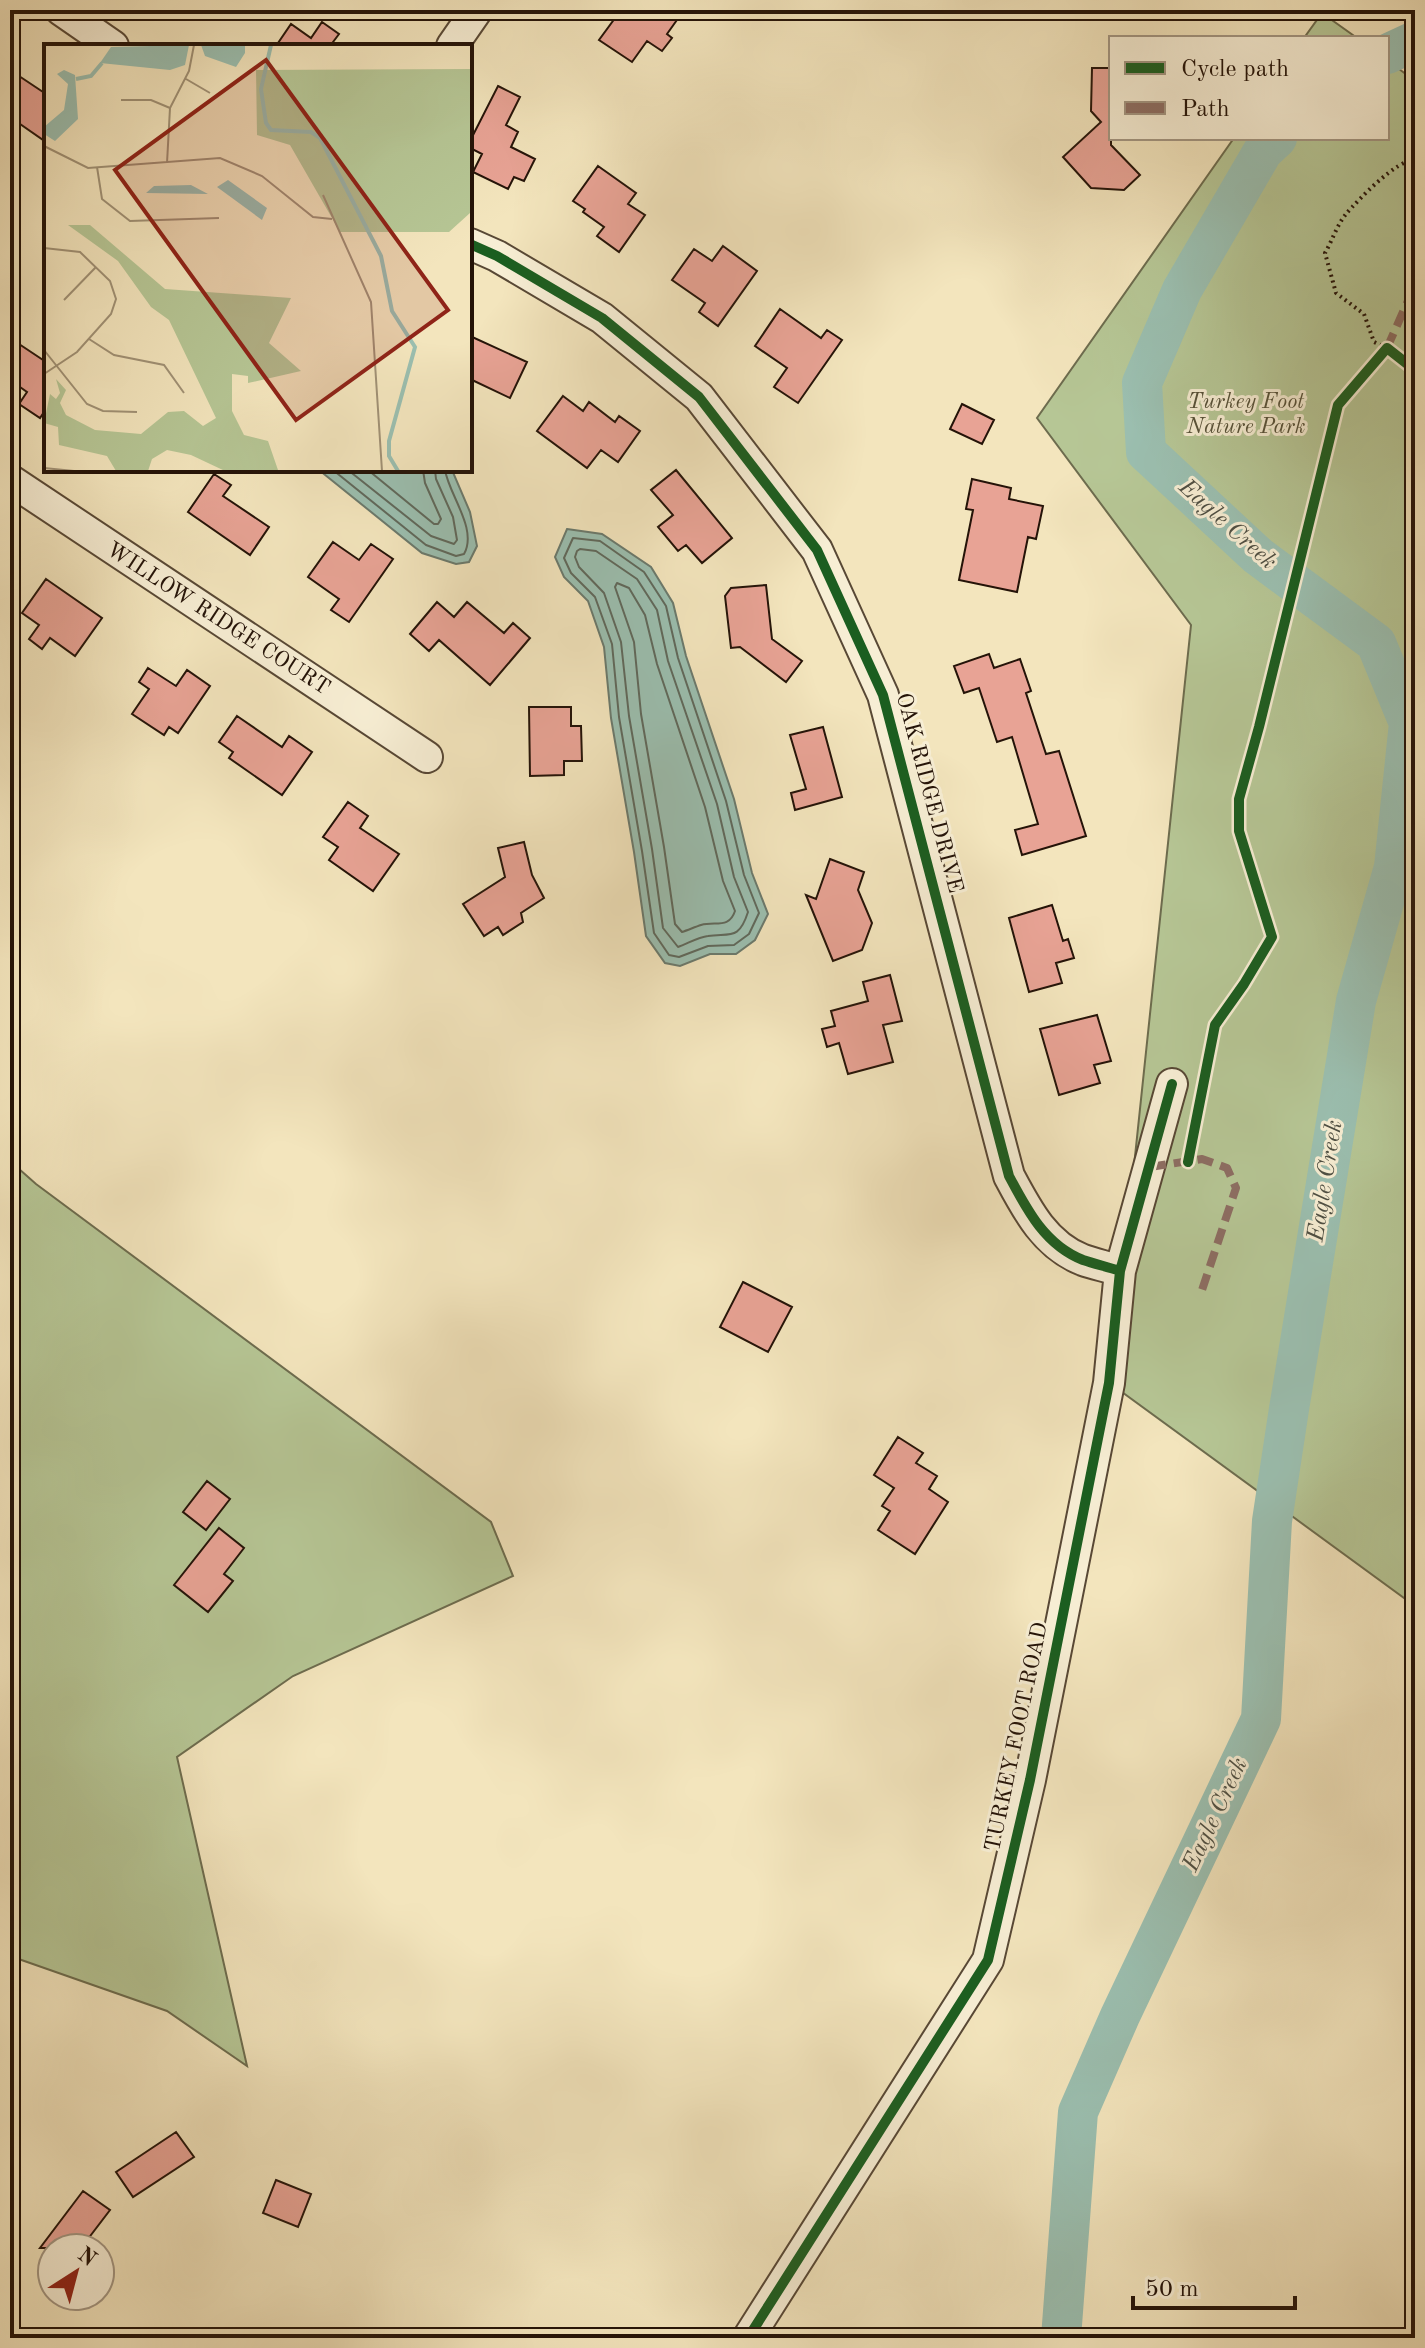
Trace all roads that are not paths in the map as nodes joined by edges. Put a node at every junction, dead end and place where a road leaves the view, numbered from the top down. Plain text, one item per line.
1 (61, 10) edge
2 (477, 10) edge
3 (110, 44) edge
4 (453, 44) edge
5 (472, 245) edge
6 (10, 480) edge
7 (427, 757) dead end
8 (1172, 1084) dead end
9 (1120, 1271) junction
10 (748, 2338) edge

1 - 3 street
2 - 4 street
5 - 9 street, OAK RIDGE DRIVE
6 - 7 street, WILLOW RIDGE COURT
8 - 9 street, TURKEY FOOT ROAD
9 - 10 street, TURKEY FOOT ROAD

